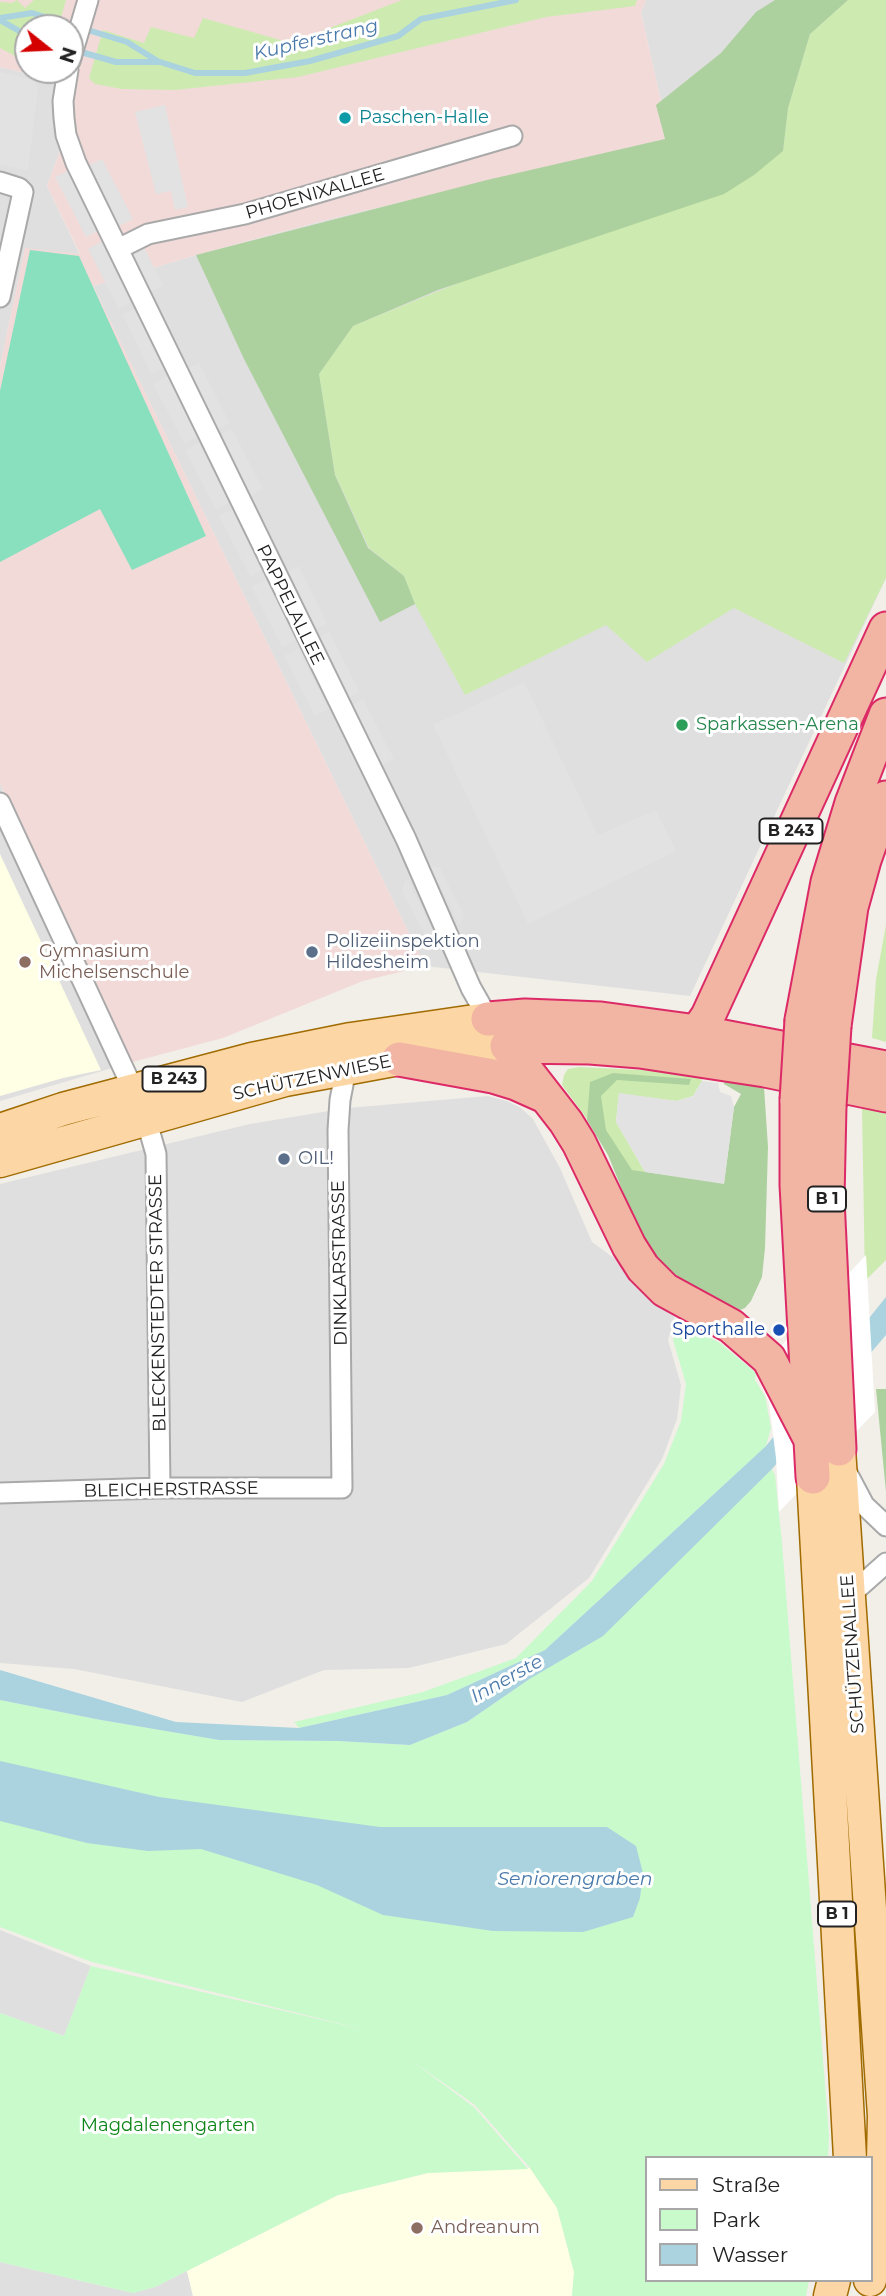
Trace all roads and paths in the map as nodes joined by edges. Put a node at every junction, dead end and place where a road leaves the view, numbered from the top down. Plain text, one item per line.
1 (66, 84) edge
2 (512, 136) dead end
3 (0, 182) edge
4 (118, 249) junction
5 (0, 297) edge
6 (886, 629) edge
7 (886, 715) edge
8 (886, 798) edge
9 (0, 803) edge
10 (886, 863) edge
11 (847, 930) junction
12 (488, 1019) junction
13 (818, 1023) junction
14 (697, 1032) junction
15 (507, 1046) junction
16 (349, 1054) junction
17 (399, 1059) junction
18 (886, 1068) edge
19 (134, 1090) junction
20 (886, 1095) edge
21 (545, 1096) junction
22 (813, 1103) junction
23 (146, 1119) junction
24 (0, 1130) edge
25 (0, 1161) edge
26 (826, 1456) junction
27 (160, 1488) junction
28 (342, 1488) joint
29 (0, 1493) edge
30 (886, 1526) edge
31 (886, 1563) edge
32 (849, 1596) junction
33 (875, 1830) edge
34 (850, 2156) edge
35 (872, 2269) edge

1 - 4 street, PAPPELALLEE
2 - 4 street, PHOENIXALLEE
3 - 5 street
4 - 12 street, PAPPELALLEE
6 - 14 highway, B 243
7 - 13 highway, B 1
8 - 11 highway, B 1
9 - 19 street, BLECKENSTEDTER STRASSE
10 - 11 highway
11 - 13 highway, B 1
12 - 14 highway, B 243
12 - 15 street, PAPPELALLEE
12 - 16 main road, SCHÜTZENWIESE / B 243
13 - 22 highway, SCHÜTZENALLEE / B 1, bridge
14 - 18 highway
15 - 17 main road, SCHÜTZENWIESE / B 243
15 - 20 highway, B 243
15 - 21 highway
16 - 17 main road, SCHÜTZENWIESE / B 243
16 - 19 main road, SCHÜTZENWIESE / B 243
16 - 23 main road, SCHÜTZENWIESE / B 243
16 - 28 street, DINKLARSTRASSE
17 - 21 highway
19 - 23 street, BLECKENSTEDTER STRASSE
19 - 24 main road, SCHÜTZENWIESE / B 243
21 - 26 highway
22 - 26 highway, SCHÜTZENALLEE / B 1
22 - 26 highway, SCHÜTZENALLEE / B 1
23 - 25 main road, SCHÜTZENWIESE / B 243
23 - 27 street, BLECKENSTEDTER STRASSE
26 - 30 street
26 - 32 main road, SCHÜTZENALLEE / B 1
26 - 34 main road, SCHÜTZENALLEE / B 1
27 - 28 street, BLEICHERSTRASSE
27 - 29 street, BLEICHERSTRASSE
31 - 32 street
32 - 33 main road, SCHÜTZENALLEE / B 1
33 - 35 main road, SCHÜTZENALLEE / B 1

